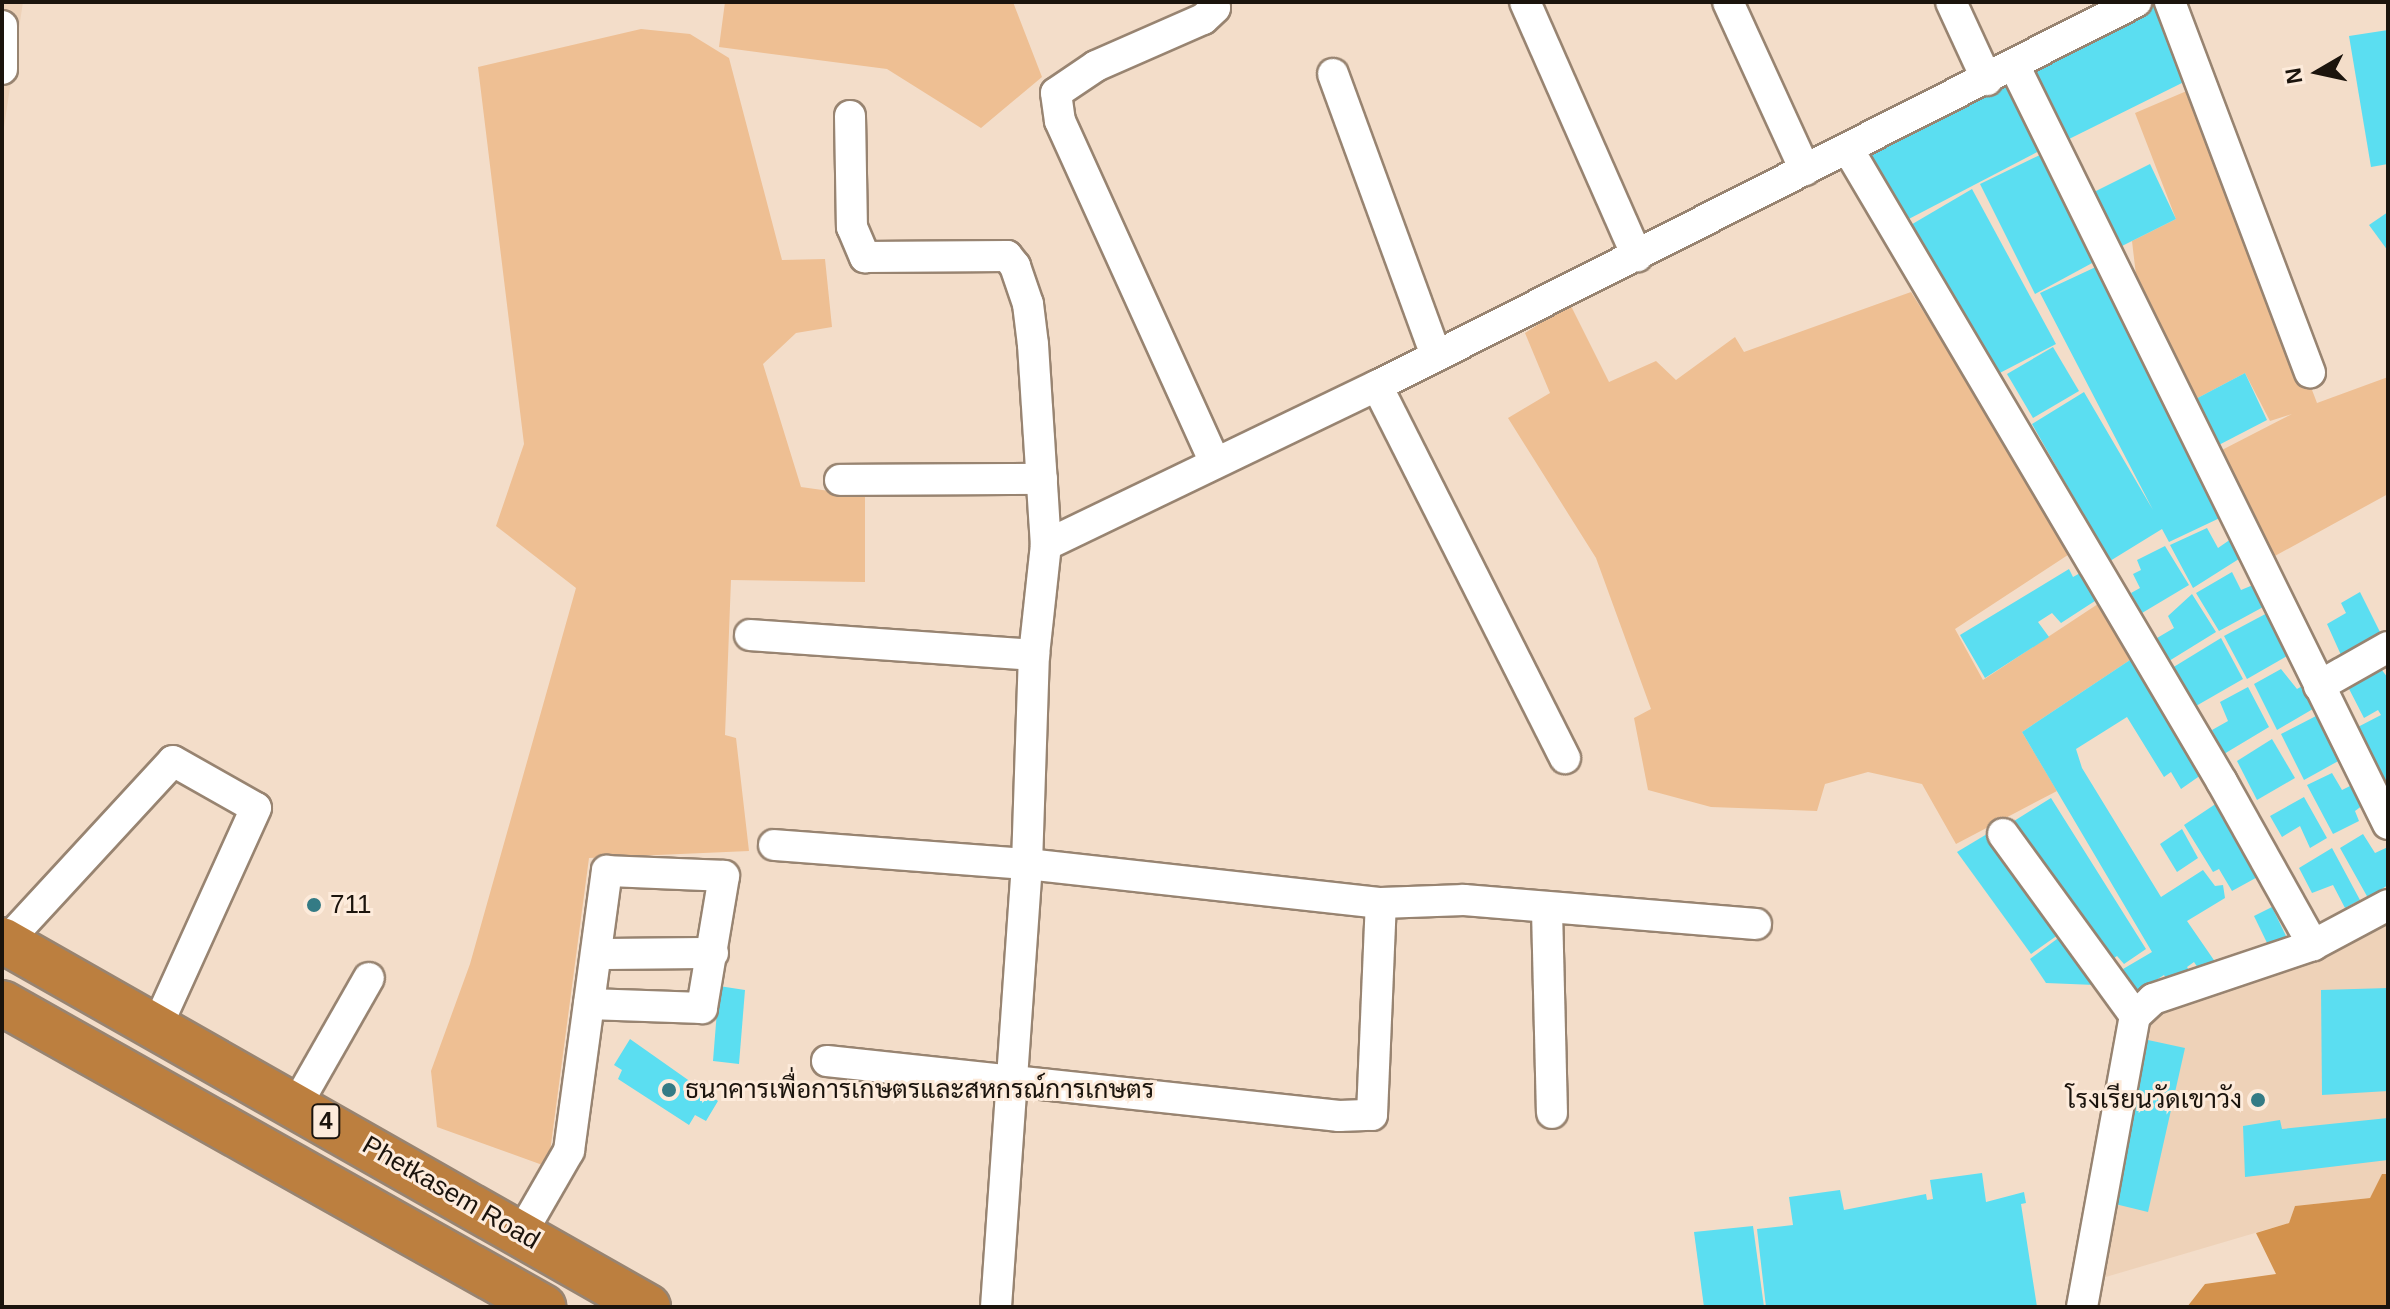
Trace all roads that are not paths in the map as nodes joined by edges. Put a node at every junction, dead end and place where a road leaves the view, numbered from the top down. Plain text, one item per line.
1 (1213, 2) edge
2 (1525, 2) edge
3 (1728, 2) edge
4 (1951, 2) edge
5 (2136, 2) edge
6 (2170, 2) edge
7 (2, 26) edge
8 (2014, 65) junction
9 (2, 69) edge
10 (1333, 74) dead end
11 (1987, 80) junction
12 (850, 116) dead end
13 (1848, 149) junction
14 (1805, 170) junction
15 (1637, 256) junction
16 (1436, 356) junction
17 (2310, 372) dead end
18 (1377, 386) junction
19 (1215, 462) junction
20 (1042, 479) junction
21 (840, 480) dead end
22 (1046, 545) junction
23 (750, 635) dead end
24 (2388, 647) edge
25 (1034, 655) junction
26 (2319, 686) junction
27 (1565, 758) dead end
28 (2388, 824) edge
29 (2003, 834) dead end
30 (774, 845) dead end
31 (1027, 864) junction
32 (1381, 903) junction
33 (2388, 905) edge
34 (1547, 910) junction
35 (1756, 924) dead end
36 (4, 941) edge
37 (2313, 945) junction
38 (713, 953) junction
39 (596, 954) junction
40 (369, 978) dead end
41 (2, 1003) edge
42 (589, 1004) junction
43 (2135, 1016) junction
44 (156, 1028) junction
45 (827, 1061) dead end
46 (1014, 1083) junction
47 (297, 1104) junction
48 (1552, 1113) dead end
49 (521, 1234) junction
50 (543, 1307) edge
51 (648, 1307) edge
52 (996, 1307) edge
53 (2082, 1307) edge

1 - 19 street
2 - 15 street
3 - 14 street
4 - 11 street
5 - 8 street
6 - 17 street
7 - 9 street
8 - 11 street
8 - 26 street
10 - 16 street
11 - 13 street
12 - 20 street
13 - 14 street
13 - 37 street
14 - 15 street
15 - 16 street
16 - 18 street
18 - 19 street
18 - 27 street
19 - 22 street
20 - 21 street
20 - 22 street
22 - 25 street
23 - 25 street
24 - 26 street
25 - 31 street
26 - 28 street
29 - 43 street
30 - 31 street
31 - 32 street
31 - 46 street
32 - 34 street
32 - 46 street
33 - 37 street
34 - 35 street
34 - 48 street
36 - 44 highway, Phetkasem Road / 4
36 - 44 street
37 - 43 street
38 - 39 street
38 - 39 street
38 - 42 street
39 - 42 street
40 - 47 street
41 - 50 highway, Phetkasem Road / 4
42 - 49 street
43 - 53 street
44 - 47 highway, Phetkasem Road / 4
45 - 46 street
46 - 52 street
47 - 49 highway, Phetkasem Road / 4
49 - 51 highway, Phetkasem Road / 4

